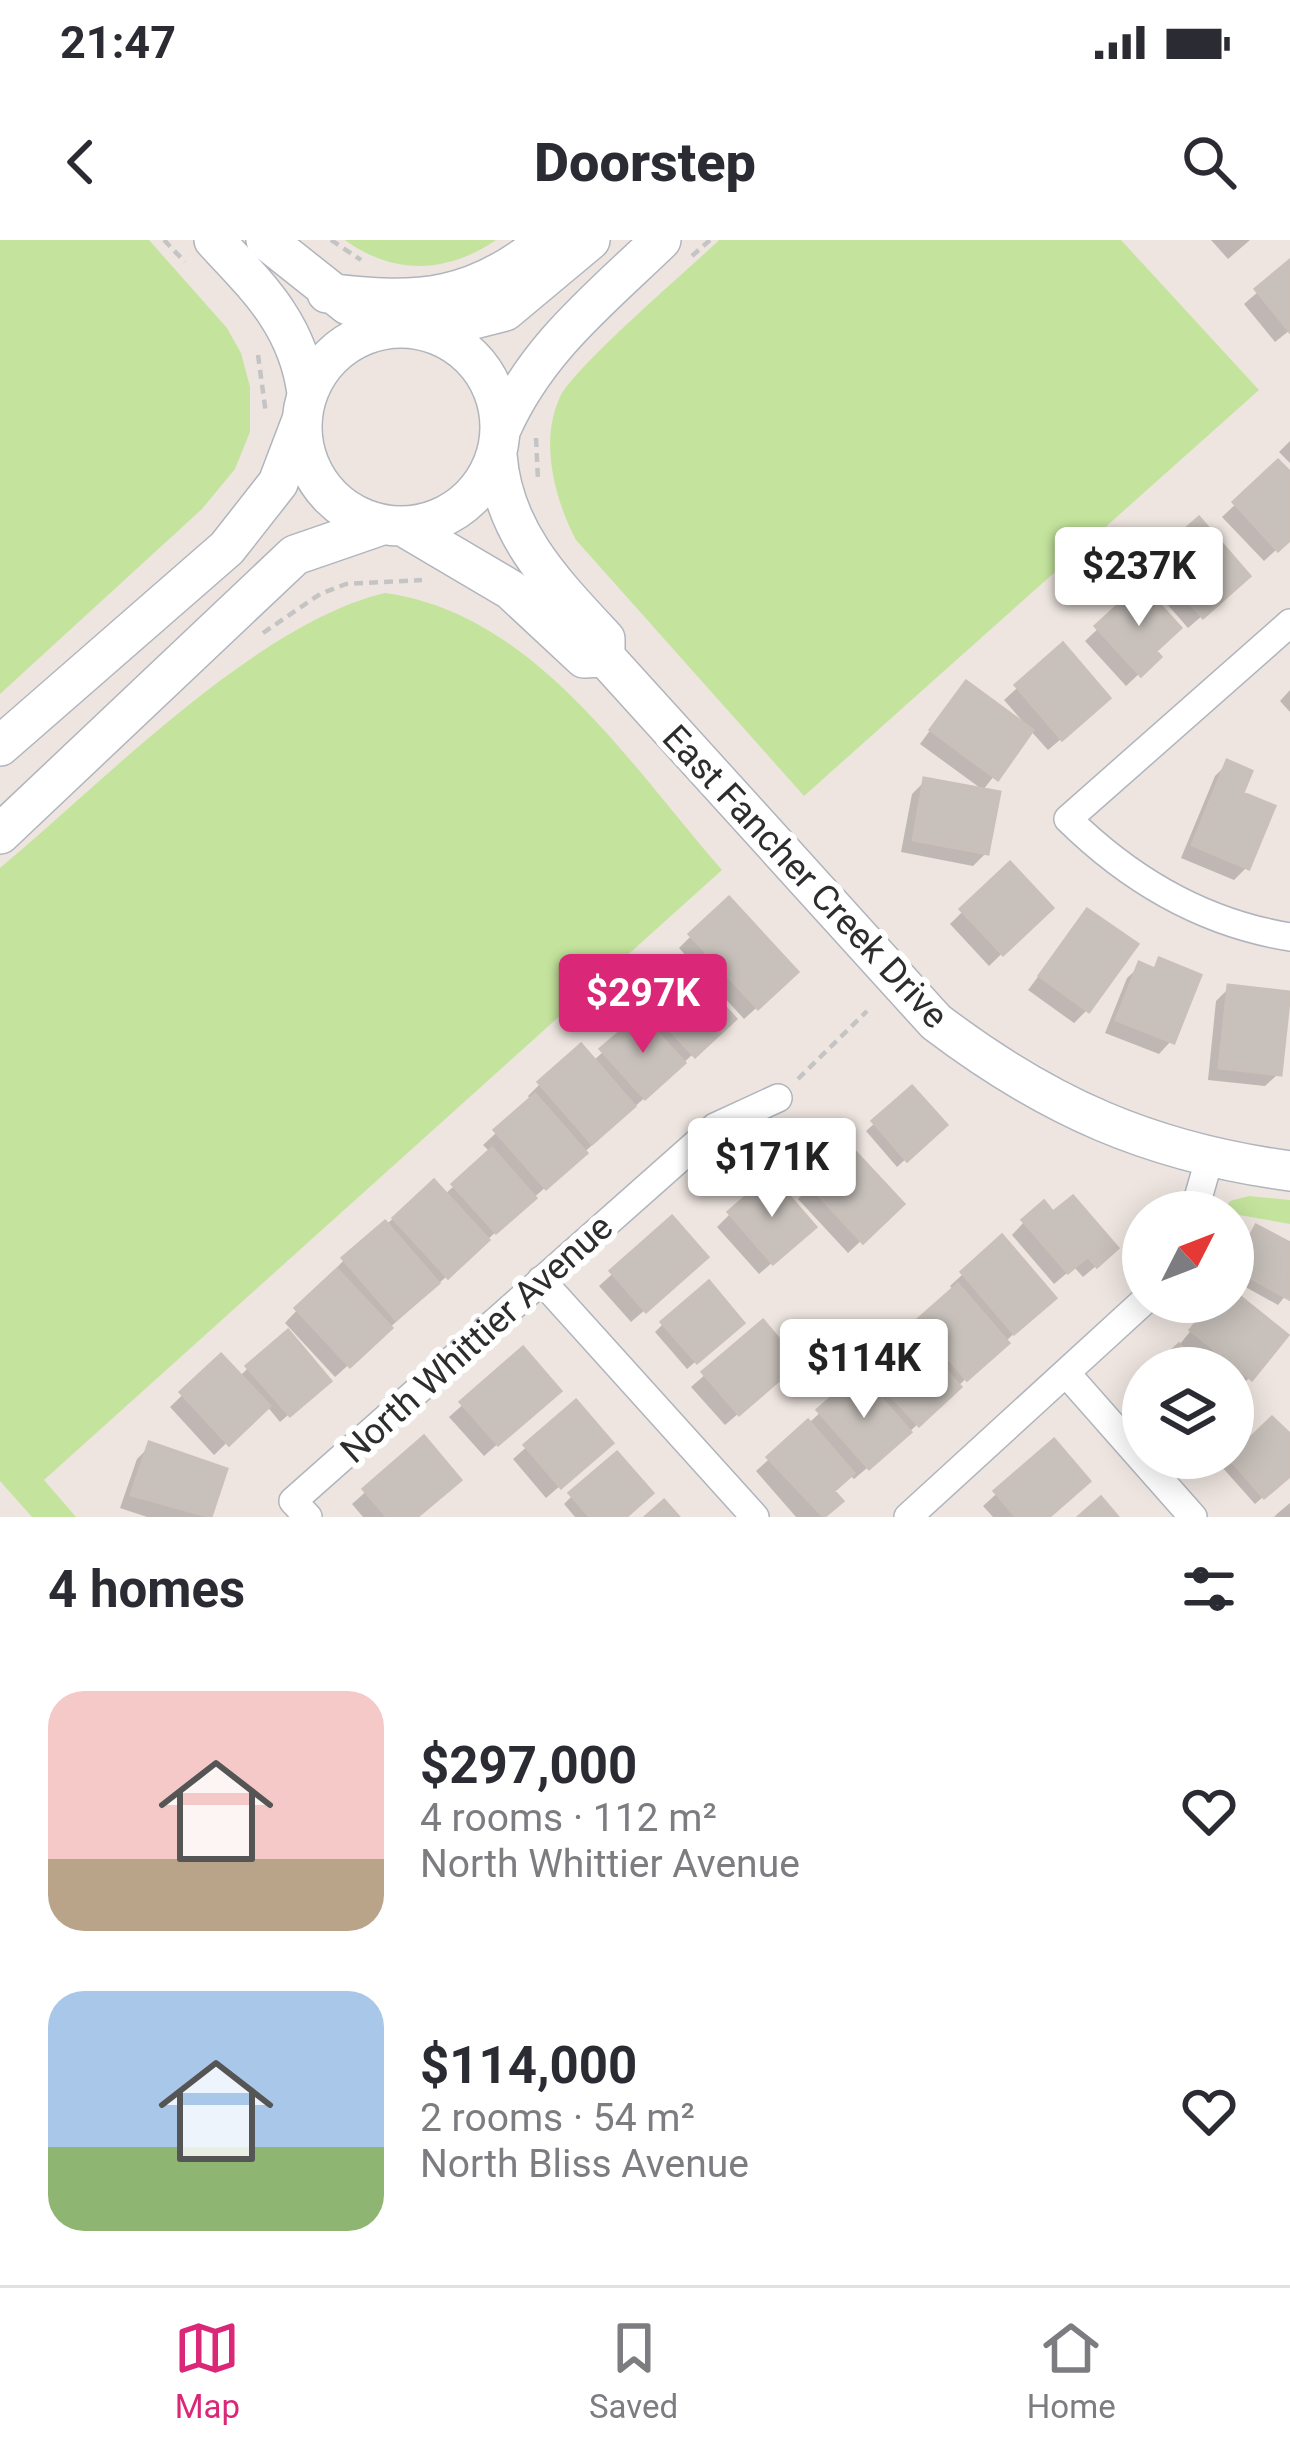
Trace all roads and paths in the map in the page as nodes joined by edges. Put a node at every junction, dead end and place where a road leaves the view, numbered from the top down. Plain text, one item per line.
1 (164, 240) edge
2 (266, 240) edge
3 (547, 240) edge
4 (590, 240) edge
5 (661, 240) edge
6 (203, 255) edge
7 (327, 293) junction
8 (411, 329) junction
9 (253, 338) dead end
10 (292, 410) junction
11 (512, 435) junction
12 (539, 491) dead end
13 (394, 526) junction
14 (435, 585) dead end
15 (1290, 623) edge
16 (268, 633) dead end
17 (605, 657) junction
18 (0, 746) edge
19 (0, 834) edge
20 (1290, 938) edge
21 (867, 1011) dead end
22 (778, 1098) joint
23 (1209, 1160) junction
24 (1290, 1171) edge
25 (1200, 1191) edge
26 (541, 1280) junction
27 (1122, 1321) edge
28 (1066, 1373) junction
29 (300, 1509) edge
30 (755, 1517) edge
31 (908, 1517) edge
32 (1193, 1517) edge

1 - 6 path
2 - 7 main road
3 - 7 main road
4 - 8 main road
5 - 11 main road
6 - 10 main road
7 - 8 main road
8 - 10 main road
8 - 11 main road
9 - 10 path
10 - 13 main road
10 - 18 main road
11 - 12 path
11 - 13 main road
11 - 17 main road, East Fancher Creek Drive
13 - 17 main road, East Fancher Creek Drive
13 - 19 main road
14 - 16 path
15 - 20 street
17 - 23 main road, East Fancher Creek Drive
21 - 22 path
22 - 26 street, North Whittier Avenue
23 - 24 main road, East Fancher Creek Drive
23 - 25 street
26 - 29 street, North Whittier Avenue
26 - 30 street
27 - 28 street
28 - 31 street
28 - 32 street

